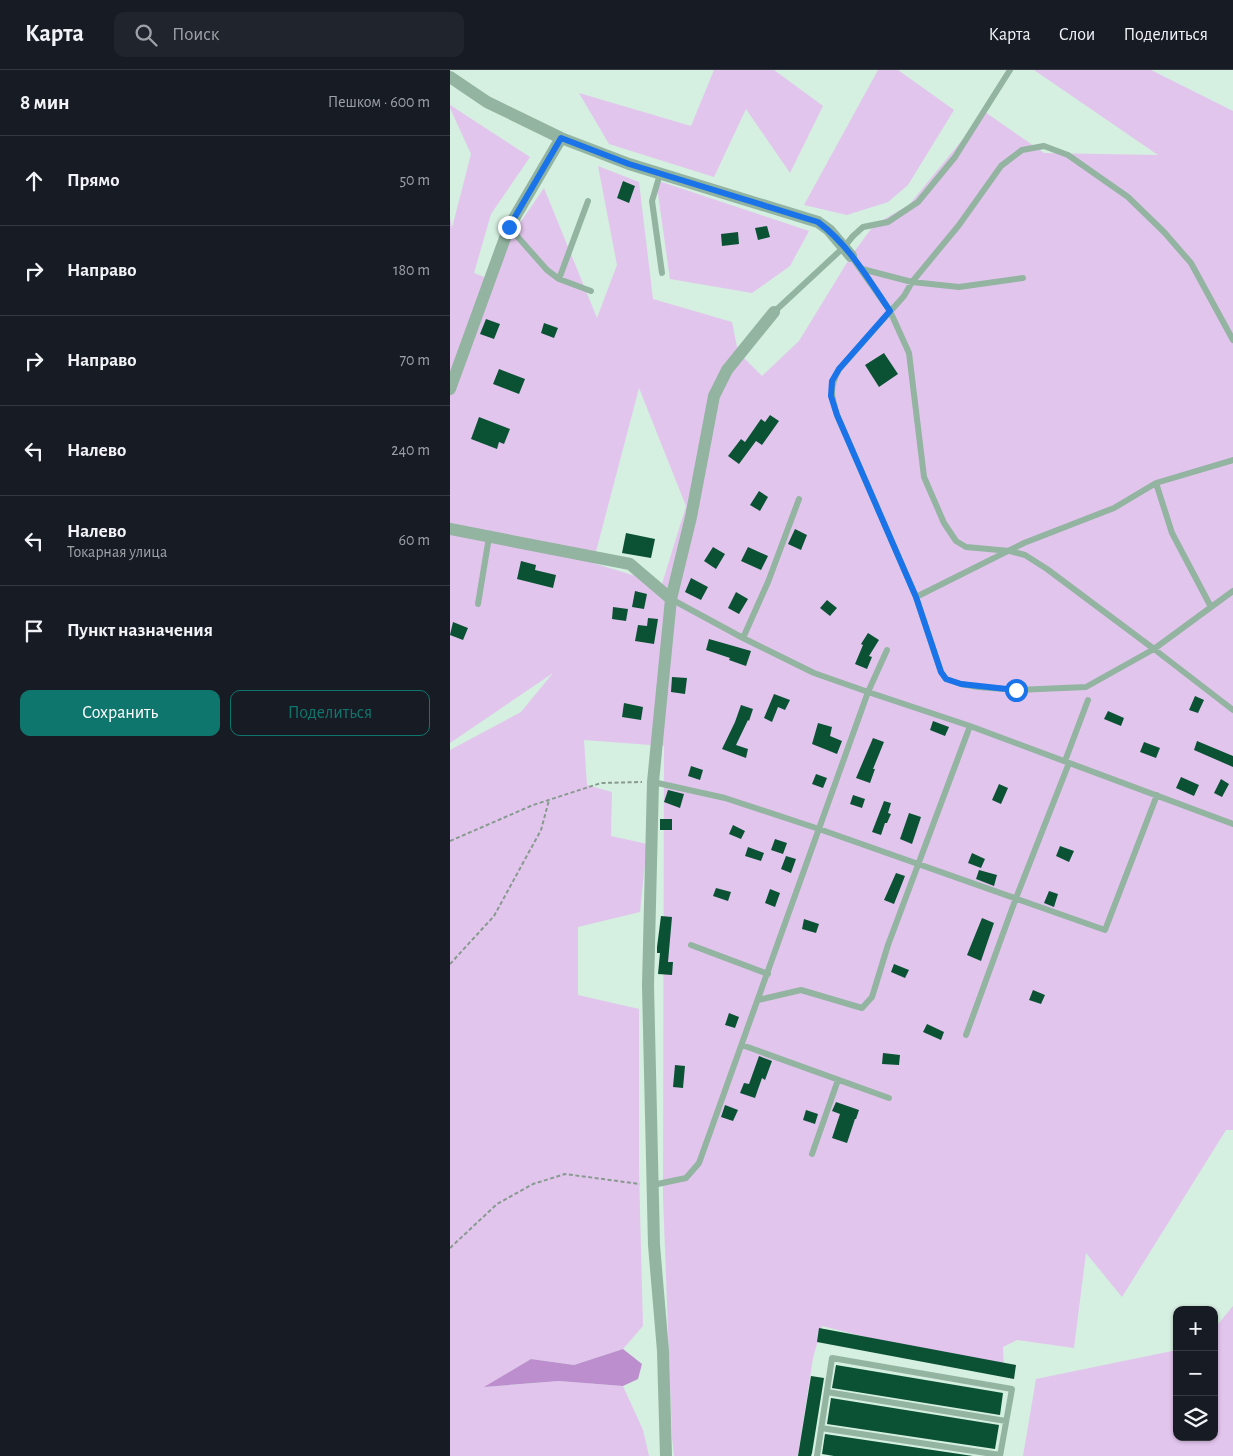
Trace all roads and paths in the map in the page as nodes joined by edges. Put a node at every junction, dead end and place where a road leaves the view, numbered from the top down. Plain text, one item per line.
1 (1010, 70) edge
2 (450, 77) edge
3 (561, 138) junction
4 (660, 174) junction
5 (588, 201) dead end
6 (509, 227) junction
7 (848, 251) junction
8 (862, 269) junction
9 (662, 273) dead end
10 (1023, 278) dead end
11 (559, 279) junction
12 (912, 282) junction
13 (591, 291) dead end
14 (890, 311) junction
15 (774, 312) joint
16 (1233, 340) edge
17 (450, 389) edge
18 (1233, 460) edge
19 (1156, 483) junction
20 (799, 499) dead end
21 (450, 529) edge
22 (488, 537) junction
23 (1010, 551) junction
24 (1233, 590) edge
25 (916, 597) junction
26 (671, 599) junction
27 (478, 604) dead end
28 (1211, 607) junction
29 (742, 638) junction
30 (1154, 649) junction
31 (887, 650) dead end
32 (868, 692) junction
33 (1088, 700) dead end
34 (1233, 710) edge
35 (970, 726) junction
36 (1067, 762) junction
37 (652, 782) junction
38 (1157, 795) junction
39 (549, 800) junction
40 (1233, 824) edge
41 (819, 829) junction
42 (450, 841) edge
43 (918, 864) junction
44 (1016, 898) junction
45 (690, 945) dead end
46 (450, 964) edge
47 (768, 974) junction
48 (758, 1000) junction
49 (966, 1035) dead end
50 (742, 1045) junction
51 (838, 1080) junction
52 (889, 1098) dead end
53 (812, 1154) dead end
54 (653, 1185) junction
55 (450, 1248) edge
56 (826, 1392) junction
57 (1006, 1421) junction
58 (821, 1428) junction
59 (666, 1456) edge
60 (817, 1456) edge
61 (1000, 1456) edge

1 - 7 lane
2 - 3 street
3 - 4 street
3 - 6 street
4 - 7 street
4 - 9 lane
5 - 11 lane
6 - 11 lane
6 - 17 street
7 - 8 lane
7 - 15 lane
8 - 12 lane
8 - 14 lane
10 - 12 lane
11 - 13 lane
12 - 14 lane
12 - 16 lane
14 - 23 lane
14 - 25 lane
15 - 26 street
18 - 19 lane
19 - 23 lane
19 - 28 lane
20 - 29 lane
21 - 22 street
22 - 26 street
22 - 27 lane
23 - 25 lane
23 - 30 lane
24 - 28 lane
25 - 30 lane
26 - 29 lane
26 - 37 street
28 - 30 lane
29 - 32 lane
30 - 34 lane
31 - 32 lane
32 - 35 lane
32 - 41 lane
33 - 36 lane
35 - 36 lane
35 - 43 lane
36 - 38 lane
36 - 44 lane
37 - 39 path
37 - 41 lane
37 - 54 street
38 - 40 lane
38 - 44 lane
39 - 42 path
39 - 46 path
41 - 43 lane
41 - 47 lane
43 - 44 lane
43 - 48 lane
44 - 49 lane
45 - 47 lane
47 - 48 lane
48 - 50 lane
50 - 51 lane
50 - 54 lane
51 - 52 lane
51 - 53 lane
54 - 55 path
54 - 59 street
56 - 57 lane
56 - 57 lane
56 - 58 lane
57 - 61 lane
58 - 60 lane
58 - 61 lane

